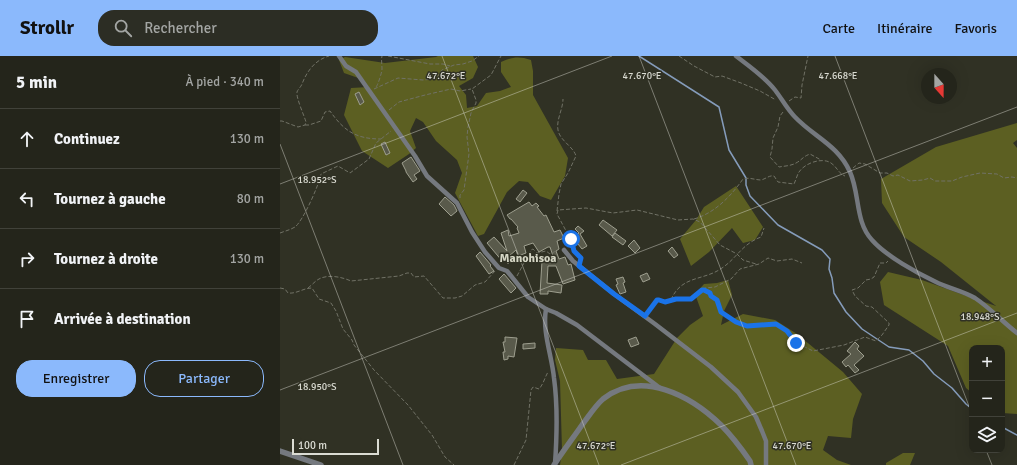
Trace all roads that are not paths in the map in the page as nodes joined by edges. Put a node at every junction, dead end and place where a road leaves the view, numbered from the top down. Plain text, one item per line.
1 (339, 56) edge
2 (736, 56) edge
3 (564, 250) road end
4 (546, 309) junction
5 (1017, 333) edge
6 (660, 388) junction
7 (280, 451) edge
8 (321, 465) edge
9 (555, 465) edge
10 (751, 465) edge
11 (766, 465) edge

1 - 4 street
2 - 5 street
3 - 11 street
4 - 6 street
4 - 9 street
6 - 9 street
6 - 10 street
7 - 8 street

